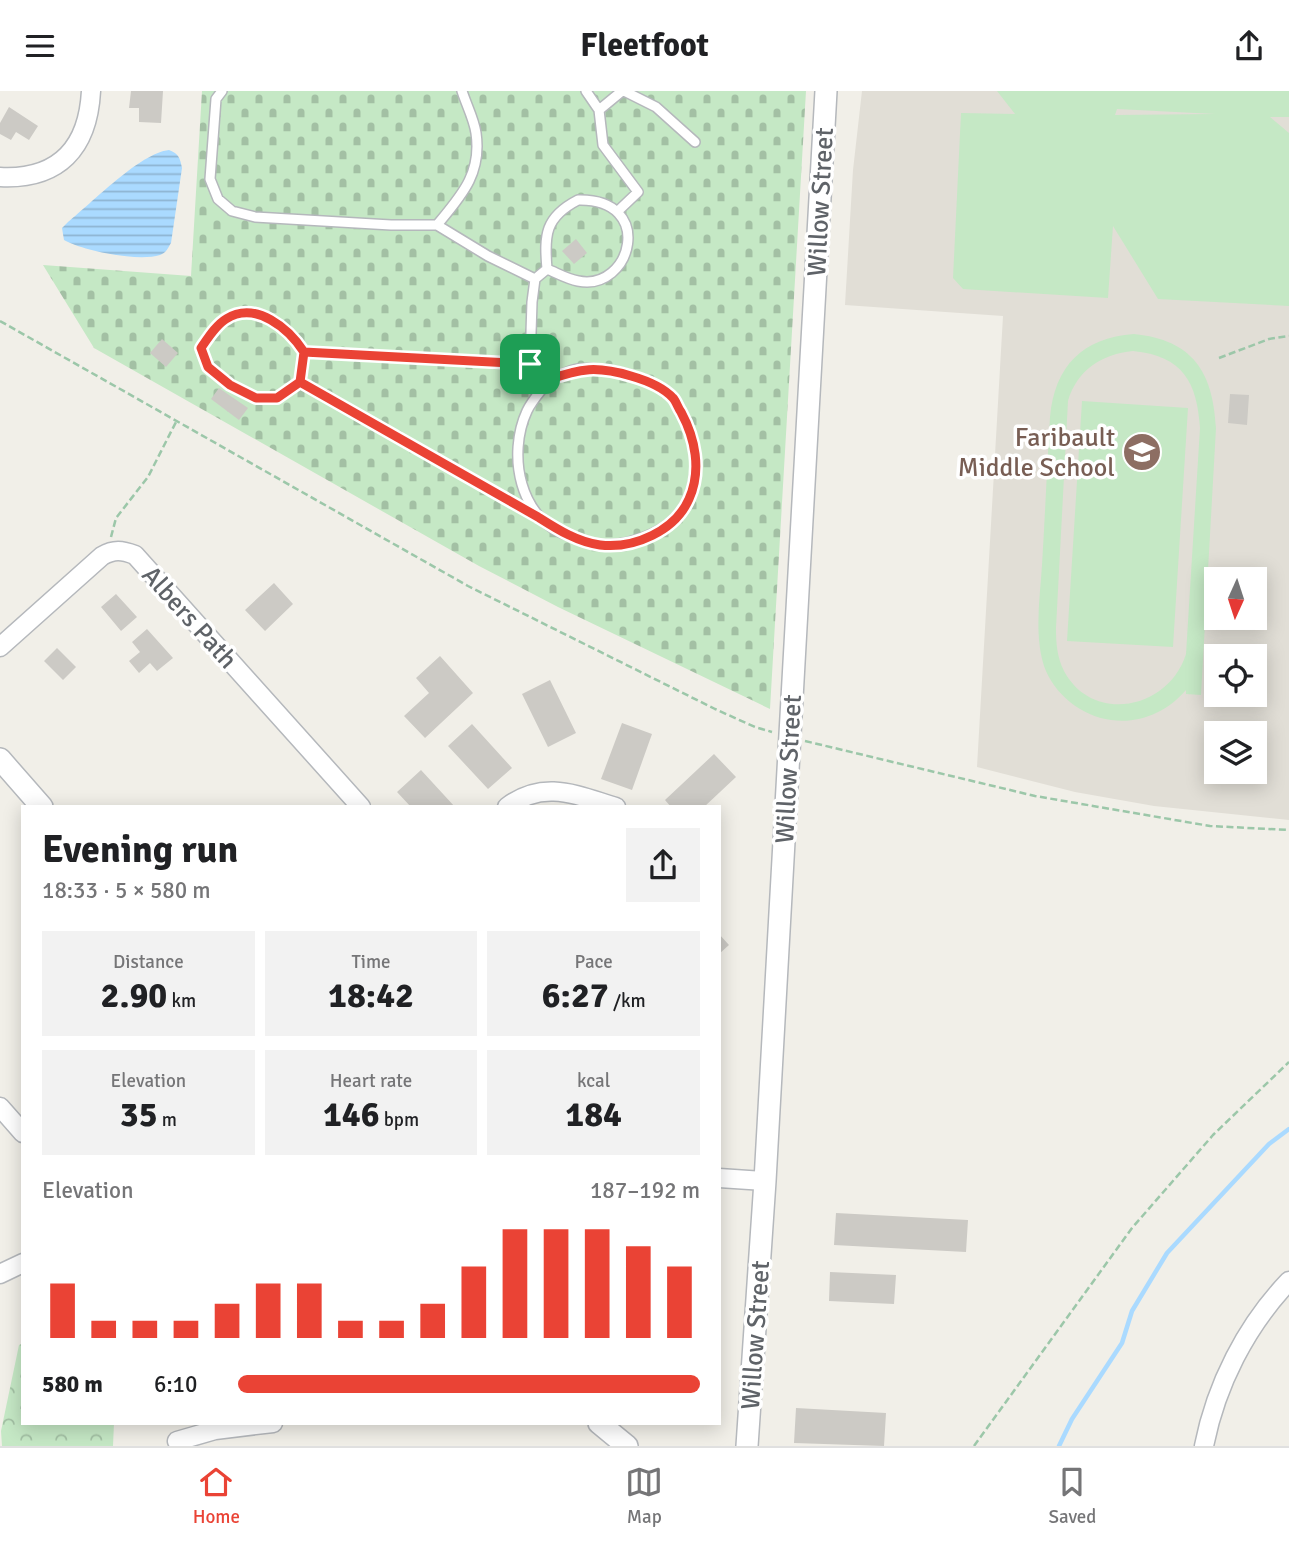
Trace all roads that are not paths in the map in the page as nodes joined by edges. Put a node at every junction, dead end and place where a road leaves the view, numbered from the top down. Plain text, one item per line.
1 (92, 91) edge
2 (222, 91) edge
3 (462, 91) edge
4 (586, 91) edge
5 (623, 91) edge
6 (826, 91) edge
7 (599, 110) junction
8 (695, 142) dead end
9 (0, 177) edge
10 (618, 211) junction
11 (437, 225) junction
12 (547, 269) junction
13 (535, 279) junction
14 (304, 352) junction
15 (530, 364) junction
16 (548, 380) junction
17 (300, 382) junction
18 (538, 517) junction
19 (0, 647) edge
20 (0, 759) edge
21 (594, 804) edge
22 (40, 805) edge
23 (359, 805) edge
24 (509, 805) edge
25 (0, 1107) edge
26 (21, 1131) edge
27 (721, 1178) edge
28 (765, 1181) junction
29 (21, 1264) edge
30 (0, 1274) edge
31 (1289, 1281) edge
32 (256, 1425) edge
33 (601, 1425) edge
34 (177, 1441) dead end
35 (627, 1446) edge
36 (747, 1446) edge
37 (1204, 1446) edge

1 - 9 street
2 - 11 lane
3 - 11 lane
4 - 7 lane
5 - 7 lane
5 - 8 lane
6 - 28 street, Willow Street
7 - 10 lane
10 - 12 lane
10 - 12 lane
11 - 13 lane
12 - 13 lane
13 - 15 lane
14 - 15 lane
14 - 17 lane
14 - 17 lane
15 - 16 lane
16 - 18 lane
16 - 18 lane
17 - 18 lane
19 - 23 street, Albers Path
20 - 22 street
21 - 24 street
25 - 26 street
27 - 28 street
28 - 36 street, Willow Street
29 - 30 street
31 - 37 street
32 - 34 street
33 - 35 street

